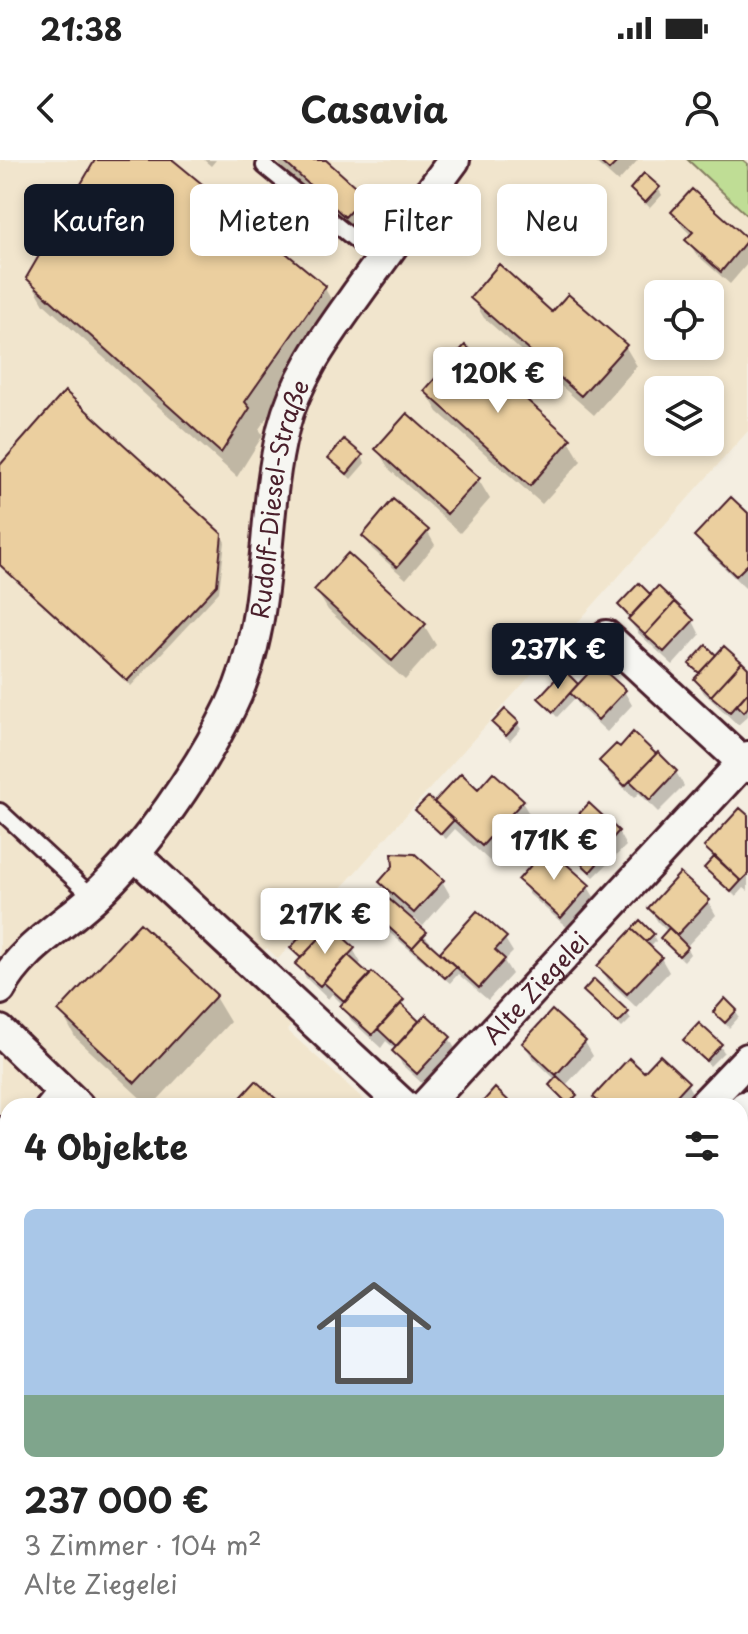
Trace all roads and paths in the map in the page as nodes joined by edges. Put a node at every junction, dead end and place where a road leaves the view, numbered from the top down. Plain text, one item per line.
1 (454, 160) edge
2 (264, 166) dead end
3 (381, 261) junction
4 (606, 636) dead end
5 (746, 762) edge
6 (0, 811) edge
7 (134, 854) junction
8 (94, 898) junction
9 (0, 989) edge
10 (0, 1031) edge
11 (748, 1059) edge
12 (57, 1098) edge
13 (395, 1098) edge
14 (432, 1098) edge
15 (711, 1098) edge
16 (0, 1468) edge
17 (0, 1475) edge

1 - 3 street, Rudolf-Diesel-Straße
2 - 3 lane
3 - 7 street, Rudolf-Diesel-Straße
4 - 5 street, Alte Ziegelei
5 - 14 street, Alte Ziegelei
6 - 8 lane
7 - 8 street, Rudolf-Diesel-Straße
7 - 13 street
8 - 9 street, Rudolf-Diesel-Straße
10 - 12 street
11 - 15 street
16 - 17 lane

